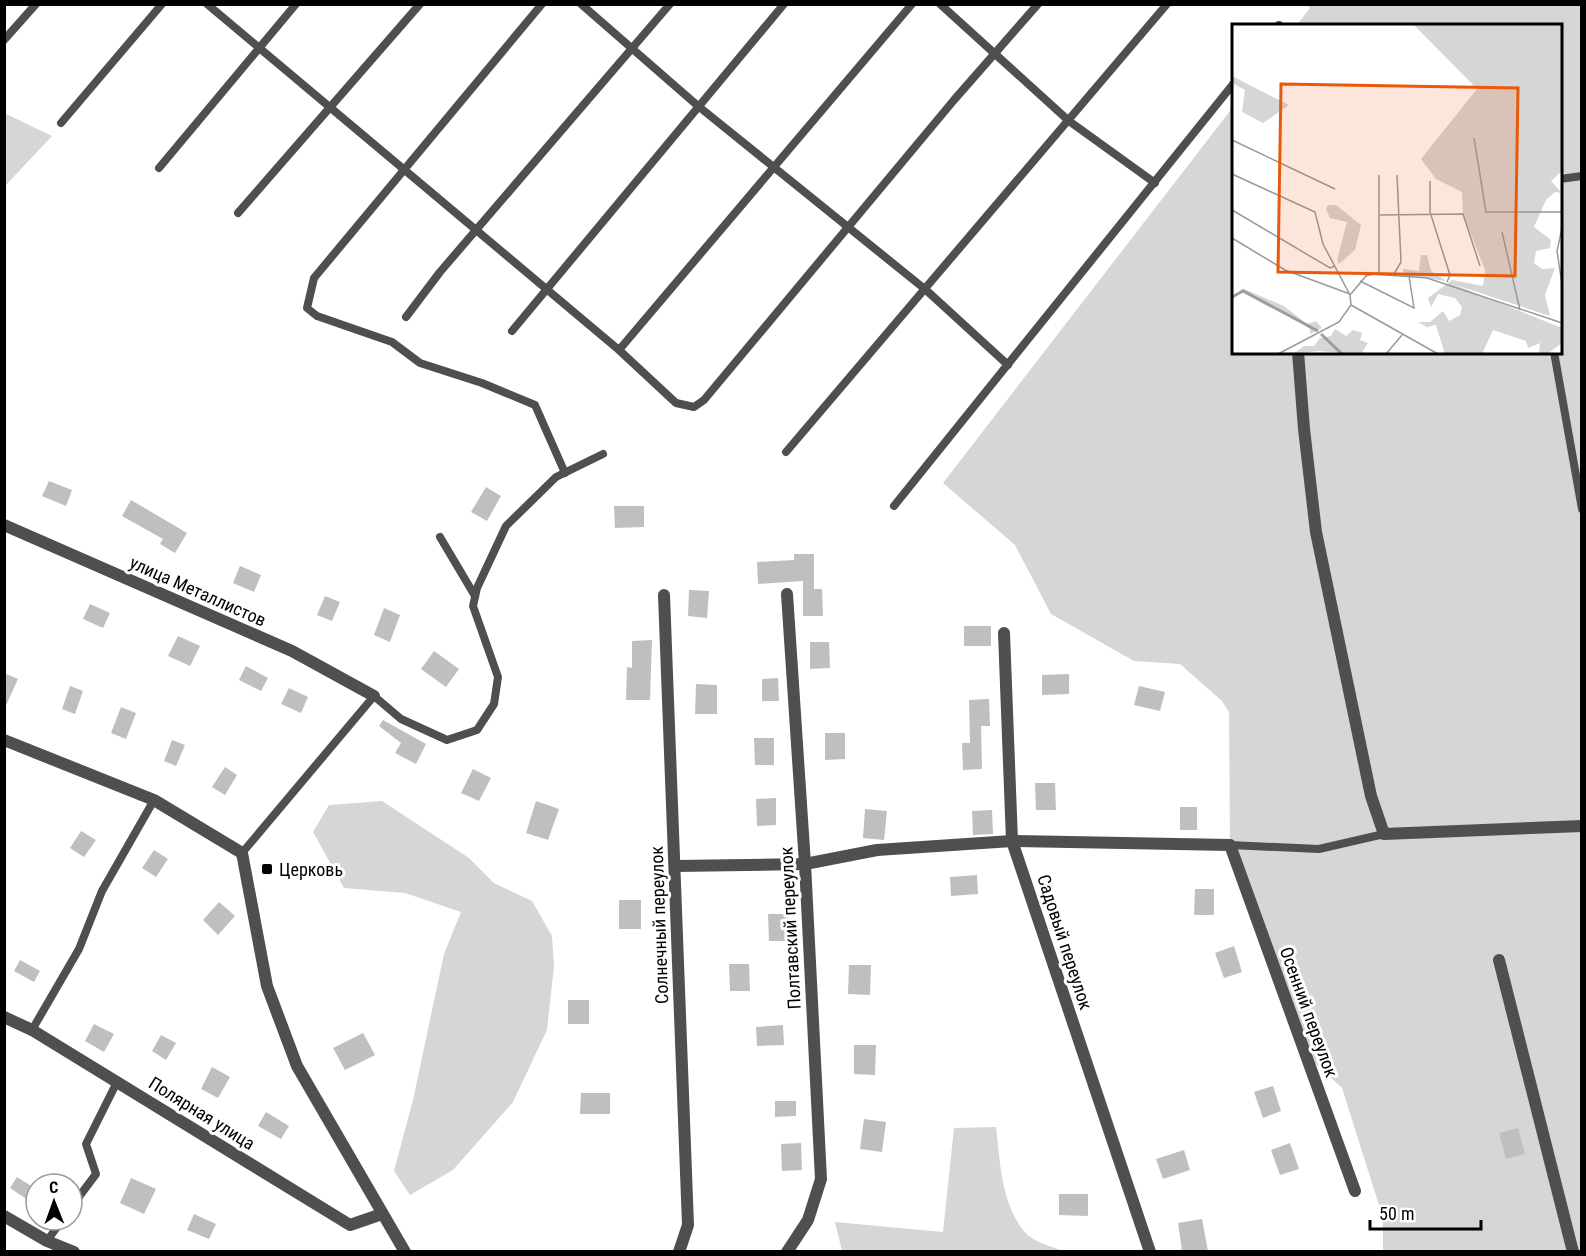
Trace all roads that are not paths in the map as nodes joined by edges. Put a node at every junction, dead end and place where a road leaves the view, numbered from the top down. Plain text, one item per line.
1 (36, 4) edge
2 (162, 4) edge
3 (207, 4) edge
4 (296, 4) edge
5 (420, 4) edge
6 (542, 4) edge
7 (582, 4) edge
8 (670, 4) edge
9 (784, 4) edge
10 (912, 4) edge
11 (940, 4) edge
12 (1038, 4) edge
13 (1167, 4) edge
14 (4, 40) edge
15 (260, 48) junction
16 (634, 48) junction
17 (994, 55) junction
18 (1232, 84) edge
19 (698, 106) junction
20 (330, 108) junction
21 (1069, 121) junction
22 (61, 123) dead end
23 (159, 168) dead end
24 (776, 168) junction
25 (404, 170) junction
26 (1581, 176) edge
27 (1562, 180) edge
28 (1155, 183) junction
29 (238, 213) dead end
30 (850, 228) junction
31 (476, 230) junction
32 (546, 289) junction
33 (926, 290) junction
34 (406, 317) dead end
35 (512, 331) dead end
36 (619, 350) junction
37 (1298, 354) edge
38 (1554, 354) edge
39 (1008, 365) junction
40 (786, 452) dead end
41 (603, 454) dead end
42 (565, 473) junction
43 (894, 506) dead end
44 (1581, 509) edge
45 (4, 525) edge
46 (440, 537) dead end
47 (787, 594) dead end
48 (664, 595) dead end
49 (476, 596) junction
50 (1004, 633) dead end
51 (374, 696) junction
52 (4, 740) edge
53 (154, 800) junction
54 (1581, 826) edge
55 (1383, 834) junction
56 (1012, 841) junction
57 (1230, 845) junction
58 (243, 853) junction
59 (806, 864) junction
60 (675, 866) junction
61 (1499, 960) dead end
62 (4, 1017) edge
63 (32, 1030) junction
64 (117, 1082) junction
65 (84, 1190) edge
66 (1355, 1191) dead end
67 (382, 1214) junction
68 (4, 1216) edge
69 (53, 1232) edge
70 (47, 1240) junction
71 (74, 1251) edge
72 (405, 1251) edge
73 (679, 1251) edge
74 (787, 1251) edge
75 (1150, 1251) edge
76 (1573, 1251) edge

1 - 14 lane
2 - 22 lane
3 - 15 lane
4 - 15 lane
5 - 20 lane
6 - 25 lane
7 - 16 lane
8 - 16 lane
9 - 19 lane
10 - 24 lane
11 - 17 lane
12 - 17 lane
13 - 21 lane
15 - 20 lane
15 - 23 lane
16 - 19 lane
16 - 31 lane
17 - 21 lane
17 - 30 lane
18 - 28 lane
19 - 24 lane
19 - 32 lane
20 - 25 lane
20 - 29 lane
21 - 28 lane
21 - 33 lane
24 - 30 lane
24 - 36 lane
25 - 31 lane
25 - 42 lane
26 - 27 lane
28 - 39 lane
30 - 33 lane
30 - 36 lane
31 - 32 lane
31 - 34 lane
32 - 35 lane
32 - 36 lane
33 - 39 lane
33 - 40 lane
37 - 55 street
38 - 44 lane
39 - 43 lane
41 - 42 lane
42 - 49 lane
45 - 51 street, улица Металлистов
46 - 49 lane
47 - 59 street, Полтавский переулок
48 - 60 street, Солнечный переулок
49 - 51 lane
50 - 56 street, Садовый переулок
51 - 58 lane
52 - 53 street
53 - 58 street
53 - 63 lane
54 - 55 street
55 - 57 lane
56 - 57 street
56 - 59 street
56 - 75 street, Садовый переулок
57 - 66 street, Осенний переулок
58 - 67 street
59 - 60 street
59 - 74 street, Полтавский переулок
60 - 73 street, Солнечный переулок
61 - 76 street
62 - 63 street, Полярная улица
63 - 64 street, Полярная улица
64 - 65 lane
64 - 67 street, Полярная улица
67 - 72 street
68 - 70 street
69 - 70 lane
70 - 71 street

